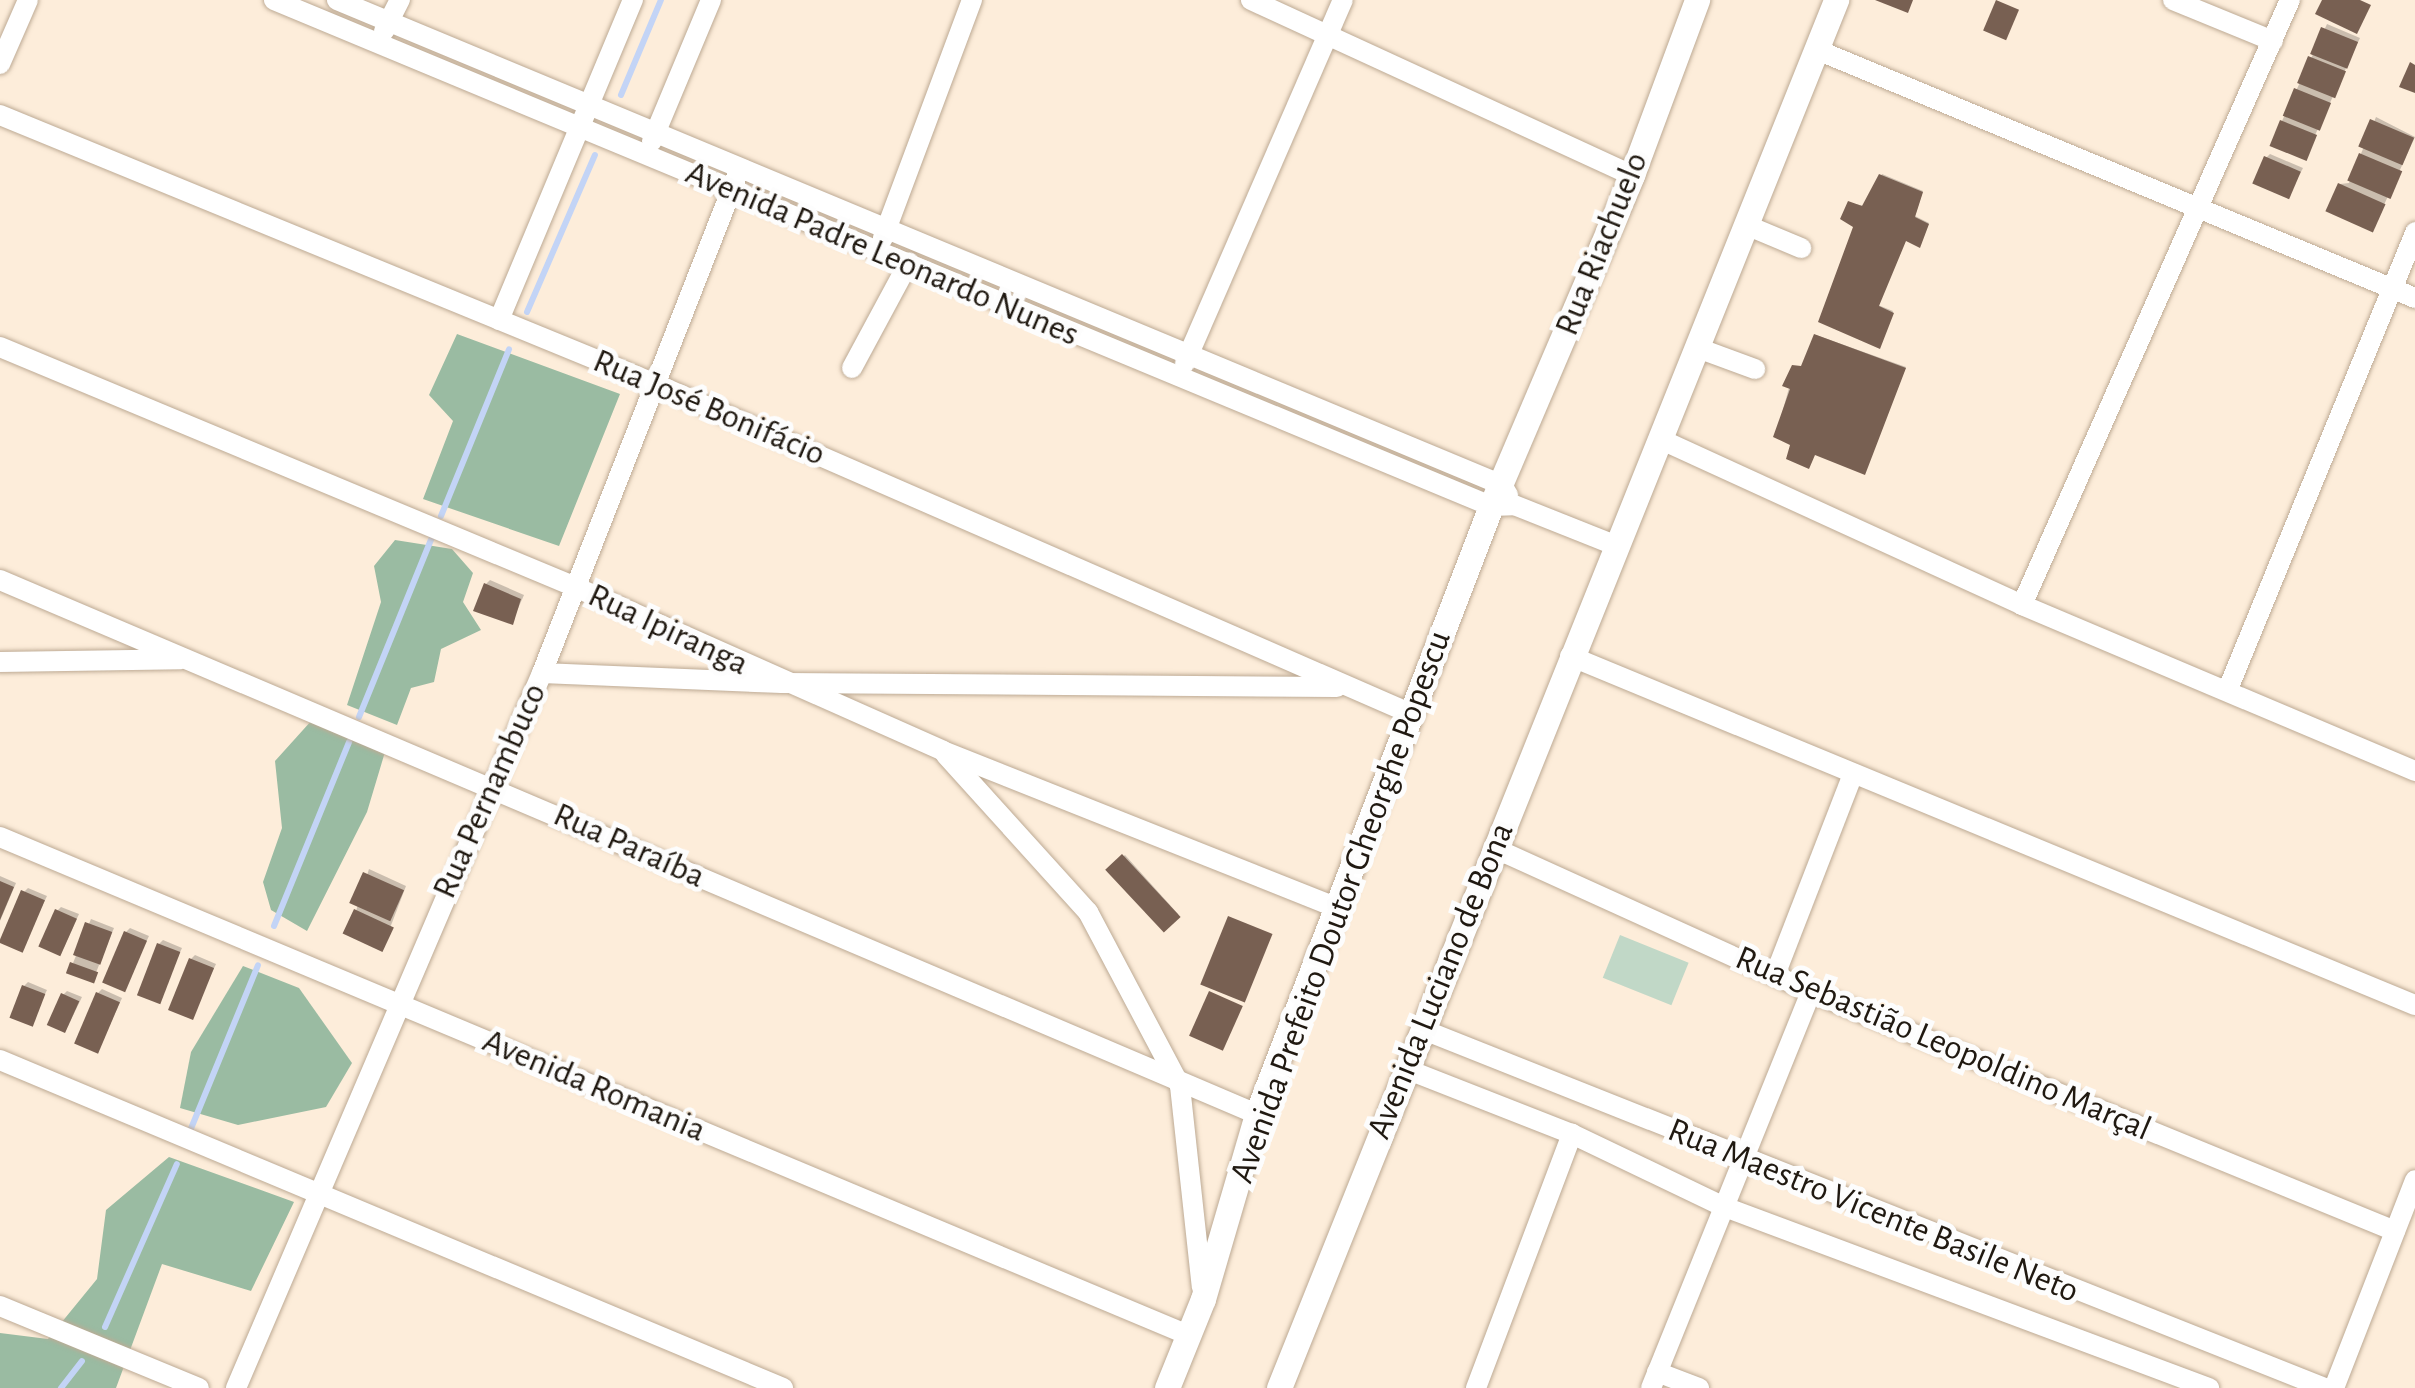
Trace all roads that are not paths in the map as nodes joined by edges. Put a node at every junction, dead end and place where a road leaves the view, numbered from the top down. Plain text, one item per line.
1 (28, 0) edge
2 (274, 0) edge
3 (337, 0) edge
4 (400, 0) edge
5 (633, 0) edge
6 (710, 0) edge
7 (972, 0) edge
8 (1251, 0) edge
9 (1343, 0) edge
10 (1697, 0) edge
11 (1836, 0) edge
12 (2173, 0) edge
13 (2290, 0) edge
14 (389, 22) junction
15 (1329, 35) junction
16 (2273, 41) junction
17 (379, 42) junction
18 (1815, 49) junction
19 (0, 64) edge
20 (588, 104) junction
21 (0, 115) edge
22 (578, 127) junction
23 (655, 132) junction
24 (646, 156) junction
25 (740, 168) junction
26 (1632, 175) junction
27 (729, 189) junction
28 (2204, 206) junction
29 (1746, 225) junction
30 (2415, 232) edge
31 (883, 239) junction
32 (1802, 248) dead end
33 (909, 262) junction
34 (2391, 288) junction
35 (2415, 298) edge
36 (499, 320) junction
37 (0, 348) edge
38 (1698, 348) junction
39 (1189, 354) junction
40 (852, 368) dead end
41 (1755, 369) dead end
42 (1178, 378) junction
43 (654, 383) junction
44 (1662, 440) junction
45 (1502, 499) junction
46 (1612, 544) junction
47 (0, 580) edge
48 (574, 586) junction
49 (2022, 605) junction
50 (1570, 656) junction
51 (188, 659) junction
52 (0, 662) edge
53 (542, 674) junction
54 (782, 683) junction
55 (1349, 687) junction
56 (2228, 690) junction
57 (1414, 714) junction
58 (943, 752) junction
59 (2415, 771) edge
60 (1853, 774) junction
61 (489, 786) junction
62 (0, 837) edge
63 (1494, 848) junction
64 (1338, 908) junction
65 (1774, 976) junction
66 (1810, 992) junction
67 (398, 1004) junction
68 (2415, 1005) edge
69 (1424, 1030) junction
70 (0, 1060) edge
71 (1406, 1069) junction
72 (1180, 1086) junction
73 (1257, 1114) junction
74 (1572, 1134) junction
75 (1741, 1160) junction
76 (2415, 1180) edge
77 (318, 1195) junction
78 (1722, 1206) junction
79 (2395, 1232) junction
80 (1203, 1299) junction
81 (0, 1306) edge
82 (1188, 1334) junction
83 (1654, 1380) edge
84 (1285, 1386) edge
85 (199, 1388) edge
86 (236, 1388) edge
87 (783, 1388) edge
88 (1167, 1388) edge
89 (1476, 1388) edge
90 (1699, 1388) edge
91 (2209, 1388) edge
92 (2324, 1388) edge
93 (2334, 1388) edge

1 - 19 street
2 - 17 street, Avenida Padre Leonardo Nunes
3 - 14 street, Avenida Padre Leonardo Nunes
4 - 14 street
5 - 20 street
6 - 23 street
7 - 31 street
8 - 15 street
9 - 15 street
10 - 26 main road, Rua Riachuelo
11 - 18 main road, Avenida Luciano de Bona
12 - 16 street
13 - 16 street
14 - 17 street
14 - 20 street, Avenida Padre Leonardo Nunes
15 - 26 street
15 - 39 street
16 - 28 street
17 - 22 street, Avenida Padre Leonardo Nunes
18 - 28 street
18 - 29 main road, Avenida Luciano de Bona
20 - 22 street
20 - 23 street, Avenida Padre Leonardo Nunes
21 - 36 street, Rua José Bonifácio
22 - 24 street, Avenida Padre Leonardo Nunes
22 - 36 street
23 - 24 street
23 - 25 street, Avenida Padre Leonardo Nunes
24 - 27 street, Avenida Padre Leonardo Nunes
25 - 27 street, Rua Pernambuco
25 - 31 street, Avenida Padre Leonardo Nunes
26 - 45 main road, Rua Riachuelo
27 - 31 street, Avenida Padre Leonardo Nunes
27 - 43 street, Rua Pernambuco
28 - 34 street
28 - 49 street
29 - 32 street
29 - 38 main road, Avenida Luciano de Bona
30 - 34 street
31 - 33 street, Avenida Padre Leonardo Nunes
31 - 39 street, Avenida Padre Leonardo Nunes
33 - 40 street
33 - 42 street, Avenida Padre Leonardo Nunes
34 - 35 street
34 - 56 street
36 - 43 street, Rua José Bonifácio
37 - 48 street, Rua Ipiranga
38 - 41 street
38 - 44 main road, Avenida Luciano de Bona
39 - 42 street
39 - 45 street, Avenida Padre Leonardo Nunes
42 - 45 street, Avenida Padre Leonardo Nunes
43 - 48 street, Rua Pernambuco
43 - 55 street, Rua José Bonifácio
44 - 46 main road, Avenida Luciano de Bona
44 - 49 street
45 - 46 street
45 - 57 main road, Avenida Prefeito Doutor Gheorghe Popescu
46 - 50 main road, Avenida Luciano de Bona
47 - 51 street, Rua Paraíba
48 - 53 street, Rua Pernambuco
48 - 54 street, Rua Ipiranga
49 - 56 street
50 - 60 street
50 - 63 main road, Avenida Luciano de Bona
51 - 52 street
51 - 61 street, Rua Paraíba
53 - 54 street
53 - 61 street, Rua Pernambuco
54 - 55 street
54 - 58 street, Rua Ipiranga
55 - 57 street, Rua José Bonifácio
56 - 59 street
57 - 64 main road, Avenida Prefeito Doutor Gheorghe Popescu
58 - 64 street, Rua Ipiranga
58 - 72 street
60 - 65 street
60 - 68 street
61 - 67 street, Rua Pernambuco
61 - 72 street, Rua Paraíba
62 - 67 street, Avenida Romania
63 - 65 street, Rua Sebastião Leopoldino Marçal
63 - 69 main road, Avenida Luciano de Bona
64 - 73 main road, Avenida Prefeito Doutor Gheorghe Popescu
65 - 66 street, Rua Sebastião Leopoldino Marçal
66 - 75 street
66 - 79 street, Rua Sebastião Leopoldino Marçal
67 - 77 street, Rua Pernambuco
67 - 82 street, Avenida Romania
69 - 71 main road, Avenida Luciano de Bona
69 - 75 street, Rua Maestro Vicente Basile Neto
70 - 77 street
71 - 74 street, Rua Maestro Vicente Basile Neto
71 - 84 main road, Avenida Luciano de Bona
72 - 73 street, Rua Paraíba
72 - 80 street
73 - 80 main road, Avenida Prefeito Doutor Gheorghe Popescu
74 - 78 street, Rua Maestro Vicente Basile Neto
74 - 89 street
75 - 78 street
75 - 92 street, Rua Maestro Vicente Basile Neto
76 - 79 street
77 - 86 street, Rua Pernambuco
77 - 87 street
78 - 83 street
78 - 91 street, Rua Maestro Vicente Basile Neto
79 - 93 street
80 - 82 main road, Avenida Prefeito Doutor Gheorghe Popescu
81 - 85 street
82 - 88 main road, Avenida Prefeito Doutor Gheorghe Popescu
83 - 90 street

